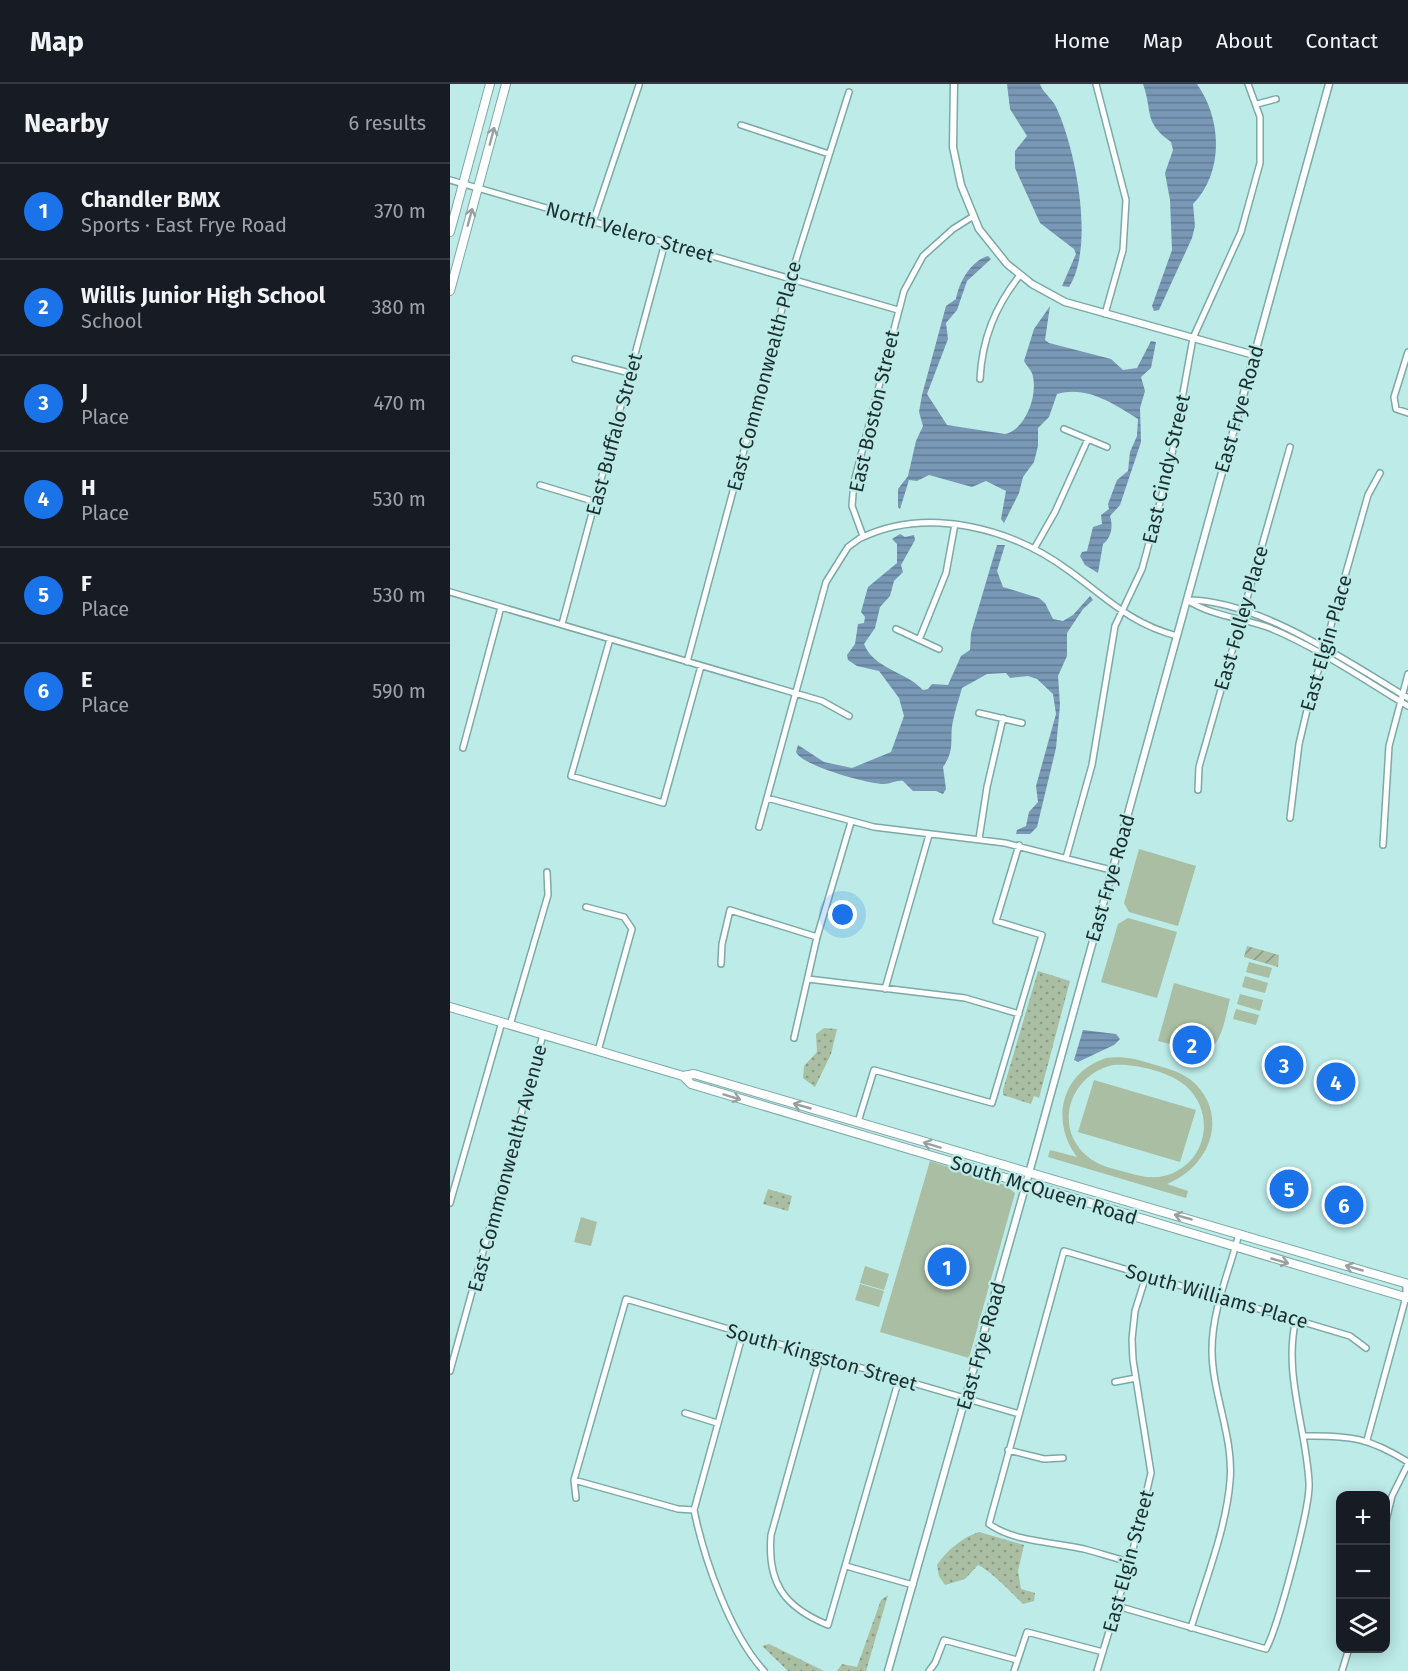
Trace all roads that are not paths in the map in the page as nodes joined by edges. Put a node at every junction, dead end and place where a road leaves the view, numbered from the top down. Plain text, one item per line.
1 (490, 84) edge
2 (506, 84) edge
3 (954, 84) edge
4 (1096, 84) edge
5 (1248, 84) edge
6 (1329, 84) edge
7 (639, 85) edge
8 (849, 92) dead end
9 (1276, 99) dead end
10 (1257, 104) junction
11 (741, 125) dead end
12 (829, 154) junction
13 (450, 180) edge
14 (470, 186) junction
15 (972, 217) junction
16 (593, 222) junction
17 (450, 232) edge
18 (665, 243) junction
19 (1020, 275) junction
20 (790, 279) junction
21 (450, 291) edge
22 (898, 310) junction
23 (1105, 314) junction
24 (1193, 338) junction
25 (1408, 352) edge
26 (1254, 355) junction
27 (575, 359) dead end
28 (630, 373) junction
29 (980, 380) dead end
30 (1408, 413) edge
31 (1064, 429) dead end
32 (1088, 439) junction
33 (1107, 447) dead end
34 (1290, 447) dead end
35 (1380, 473) dead end
36 (540, 485) dead end
37 (596, 502) junction
38 (955, 524) junction
39 (861, 538) junction
40 (1034, 549) junction
41 (450, 592) edge
42 (1187, 600) junction
43 (501, 607) junction
44 (1121, 612) junction
45 (1243, 612) junction
46 (1241, 619) junction
47 (562, 624) junction
48 (896, 629) dead end
49 (1177, 636) junction
50 (610, 639) junction
51 (919, 640) junction
52 (939, 649) dead end
53 (1324, 649) junction
54 (1322, 656) junction
55 (687, 662) junction
56 (701, 666) junction
57 (1408, 674) edge
58 (796, 694) junction
59 (1402, 694) junction
60 (1408, 698) edge
61 (1400, 701) junction
62 (1408, 706) edge
63 (979, 713) dead end
64 (849, 716) dead end
65 (1003, 718) junction
66 (1022, 723) dead end
67 (463, 748) dead end
68 (1198, 790) dead end
69 (767, 798) junction
70 (1290, 818) dead end
71 (851, 822) junction
72 (759, 827) dead end
73 (928, 835) junction
74 (979, 839) junction
75 (1019, 845) junction
76 (1383, 845) dead end
77 (1066, 858) junction
78 (1111, 870) junction
79 (547, 872) dead end
80 (586, 907) dead end
81 (817, 937) junction
82 (721, 963) dead end
83 (808, 979) junction
84 (885, 988) junction
85 (450, 1007) edge
86 (1019, 1014) junction
87 (501, 1022) junction
88 (510, 1025) junction
89 (543, 1035) junction
90 (794, 1038) dead end
91 (598, 1051) junction
92 (683, 1076) junction
93 (858, 1122) junction
94 (855, 1132) junction
95 (1029, 1173) junction
96 (1026, 1184) junction
97 (450, 1203) edge
98 (1239, 1234) junction
99 (1235, 1248) junction
100 (1146, 1276) junction
101 (1407, 1284) edge
102 (1220, 1297) junction
103 (1407, 1297) edge
104 (1296, 1319) junction
105 (743, 1333) junction
106 (1366, 1348) dead end
107 (821, 1356) junction
108 (450, 1371) edge
109 (1136, 1378) junction
110 (899, 1379) junction
111 (1115, 1382) dead end
112 (966, 1399) junction
113 (685, 1413) dead end
114 (1019, 1414) junction
115 (717, 1423) junction
116 (1305, 1436) junction
117 (1367, 1440) junction
118 (1008, 1450) junction
119 (1063, 1458) dead end
120 (1408, 1463) edge
121 (574, 1480) junction
122 (576, 1498) dead end
123 (1390, 1504) edge
124 (694, 1510) junction
125 (1130, 1562) junction
126 (846, 1566) junction
127 (913, 1585) junction
128 (1117, 1606) junction
129 (1191, 1628) junction
130 (1103, 1653) junction
131 (1347, 1653) edge
132 (1017, 1660) junction
133 (764, 1671) edge
134 (888, 1671) edge
135 (929, 1671) edge
136 (1014, 1671) edge
137 (1097, 1671) edge
138 (1342, 1671) edge

1 - 14 main road
14 -> 2 main road
3 - 15 street
4 - 23 street
5 - 10 street, East Cindy Street
6 - 26 street, East Frye Road
7 - 16 street
8 - 12 street, East Commonwealth Place
9 - 10 street
10 - 24 street, East Cindy Street
11 - 12 street
12 - 20 street, East Commonwealth Place
13 - 14 street, North Velero Street
14 - 16 street, North Velero Street
14 - 17 main road
21 -> 14 main road
15 - 19 street
15 - 22 street, East Boston Street
16 - 18 street, North Velero Street
18 - 20 street, North Velero Street
18 - 28 street, East Buffalo Street
19 - 23 street
19 - 29 street
20 - 22 street, North Velero Street
20 - 55 street, East Commonwealth Place
22 - 39 street, East Boston Street
23 - 24 street
24 - 26 street
24 - 44 street, East Cindy Street
25 - 30 street
26 - 42 street, East Frye Road
27 - 28 street
28 - 37 street, East Buffalo Street
31 - 32 street
32 - 33 street
32 - 40 street
34 - 45 street, East Folley Place
35 - 53 street, East Elgin Place
36 - 37 street
37 - 47 street, East Buffalo Street
38 - 39 street
38 - 40 street
38 - 51 street
39 - 58 street
40 - 44 street
41 - 43 street
42 - 45 street
42 - 46 street
42 - 49 street, East Frye Road
43 - 47 street
43 - 67 street
44 - 49 street
44 - 77 street, East Cindy Street
45 - 46 street, East Folley Place
45 - 53 street
46 - 54 street
46 - 68 street, East Folley Place
47 - 50 street
48 - 51 street
49 - 78 street, East Frye Road
50 - 55 street
50 - 56 street
51 - 52 street
53 - 54 street, East Elgin Place
53 - 59 street
54 - 61 street
54 - 70 street, East Elgin Place
55 - 56 street
56 - 58 street
57 - 59 street
58 - 64 street
58 - 69 street
59 - 60 street
59 - 61 street
61 - 62 street
61 - 76 street
63 - 65 street
65 - 66 street
65 - 74 street
69 - 71 street
69 - 72 street
71 - 73 street
71 - 81 street
73 - 74 street
73 - 84 street
74 - 75 street
75 - 77 street
75 - 86 street
77 - 78 street
78 - 95 street, East Frye Road
79 - 88 street
80 - 91 street
81 - 82 street
81 - 83 street
83 - 84 street
83 - 90 street
84 - 86 street
85 - 87 main road, South McQueen Road
86 - 93 street
87 - 88 main road, South McQueen Road
87 - 97 street
88 - 89 main road, South McQueen Road
89 - 91 main road, South McQueen Road
89 - 108 street, East Commonwealth Avenue
91 - 92 main road, South McQueen Road
93 -> 92 main road, South McQueen Road
92 -> 94 main road, South McQueen Road
93 - 94 main road
95 -> 93 main road, South McQueen Road
94 - 96 main road, South McQueen Road
95 - 96 street, East Frye Road
98 -> 95 main road, South McQueen Road
96 - 99 main road, South McQueen Road
96 - 112 street, East Frye Road
98 - 99 street
101 -> 98 main road, South McQueen Road
99 - 102 street
99 -> 103 main road, South McQueen Road
100 - 102 street, South Williams Place
100 - 109 street, East Elgin Street
100 - 114 street, South Williams Place
101 - 103 street
102 - 104 street, South Williams Place
102 - 129 street
103 - 117 street
104 - 106 street, South Williams Place
104 - 116 street
105 - 107 street, South Kingston Street
105 - 115 street
105 - 121 street, South Kingston Street
107 - 110 street, South Kingston Street
107 - 126 street
109 - 111 street
109 - 125 street, East Elgin Street
110 - 112 street, South Kingston Street
110 - 126 street
112 - 114 street, South Kingston Street
112 - 127 street, East Frye Road
113 - 115 street
114 - 118 street
115 - 124 street
116 - 117 street
116 - 129 street
117 - 120 street
118 - 119 street
118 - 125 street
120 - 123 street
121 - 122 street
121 - 124 street
124 - 133 street
125 - 128 street, East Elgin Street
126 - 127 street
127 - 134 street, East Frye Road
128 - 129 street
128 - 130 street, East Elgin Street
130 - 132 street
130 - 137 street, East Elgin Street
131 - 138 street
132 - 135 street
132 - 136 street

